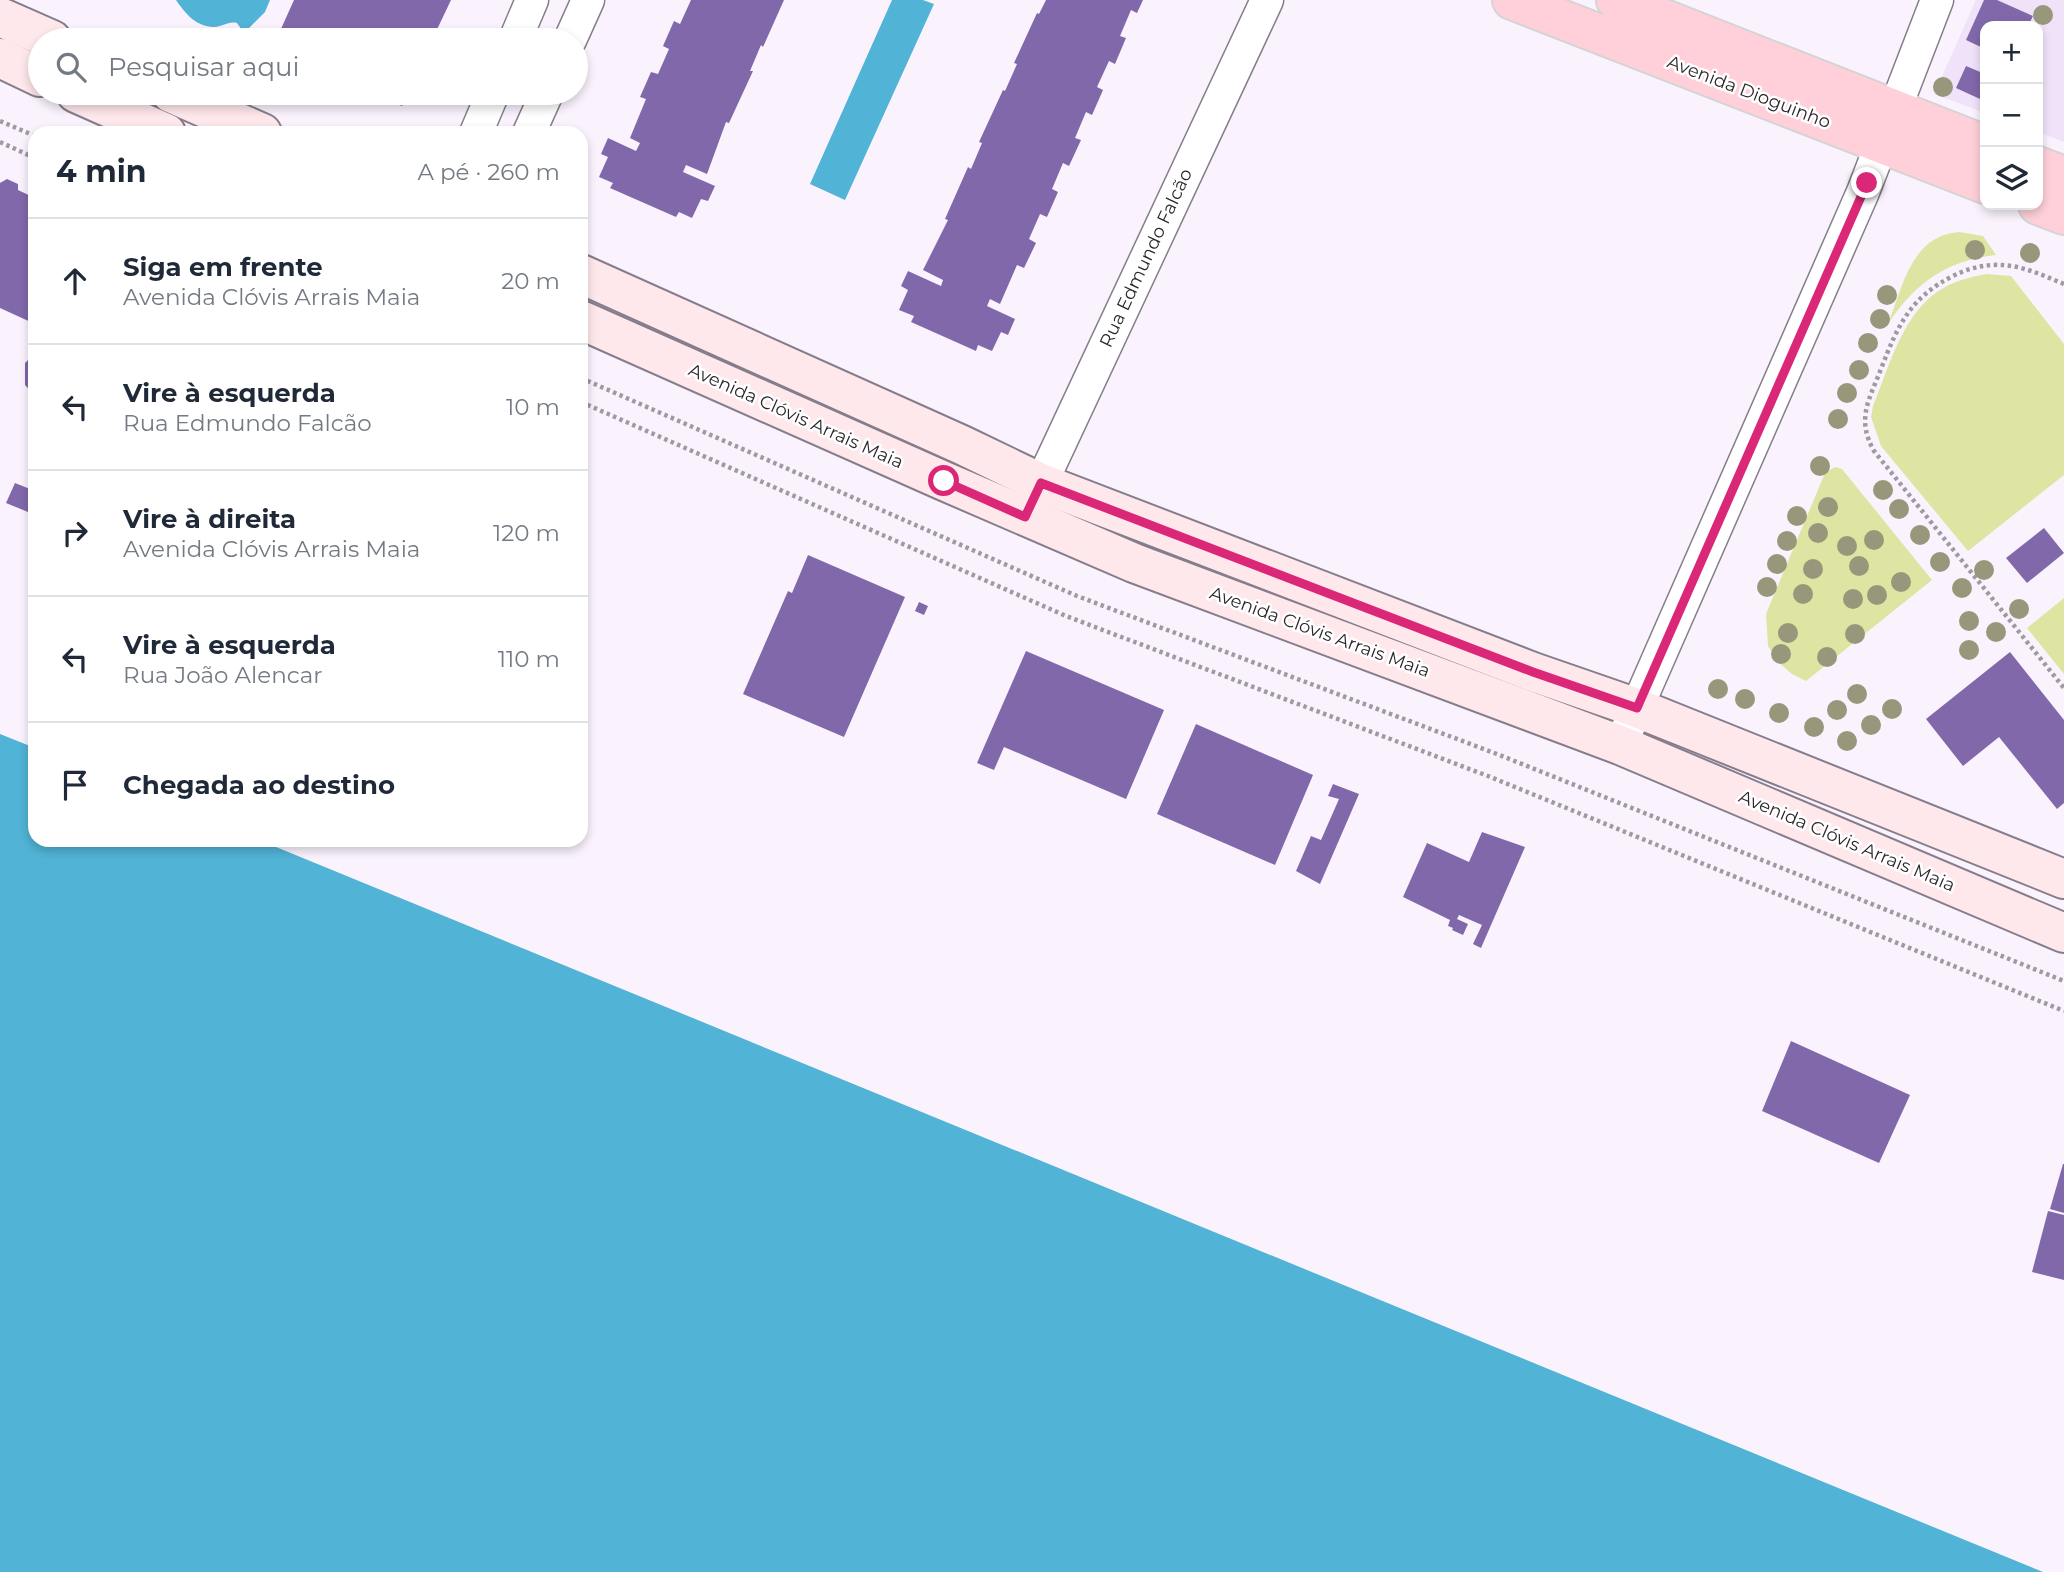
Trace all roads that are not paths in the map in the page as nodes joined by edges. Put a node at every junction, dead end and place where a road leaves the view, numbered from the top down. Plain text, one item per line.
1 (532, 0) edge
2 (588, 0) edge
3 (1267, 0) edge
4 (1512, 0) edge
5 (1616, 0) edge
6 (1937, 0) edge
7 (0, 17) edge
8 (520, 28) edge
9 (575, 28) edge
10 (28, 29) edge
11 (0, 58) edge
12 (28, 71) edge
13 (103, 105) edge
14 (198, 105) edge
15 (488, 105) edge
16 (542, 105) edge
17 (150, 126) edge
18 (246, 126) edge
19 (479, 126) edge
20 (532, 126) edge
21 (1888, 127) junction
22 (1980, 144) edge
23 (2043, 168) edge
24 (2064, 176) edge
25 (1980, 181) edge
26 (2043, 207) edge
27 (2064, 215) edge
28 (588, 277) edge
29 (588, 323) edge
30 (1041, 483) junction
31 (1025, 517) junction
32 (1637, 708) junction
33 (1620, 745) junction
34 (2064, 879) edge
35 (2064, 933) edge

1 - 8 street
2 - 9 street
3 - 30 street, Rua Edmundo Falcão
4 - 21 main road, Avenida Dioguinho
5 - 21 main road, Avenida Dioguinho
6 - 21 street
7 - 10 main road
11 - 12 main road
13 - 17 main road
14 - 18 main road
15 - 19 street
16 - 20 street
21 - 22 main road, Avenida Dioguinho
21 - 25 main road, Avenida Dioguinho
21 - 32 street
23 - 24 main road
26 - 27 main road
28 - 30 main road
29 - 31 main road, Avenida Clóvis Arrais Maia
30 - 31 street, Rua Edmundo Falcão
30 - 32 main road
31 - 33 main road, Avenida Clóvis Arrais Maia
32 - 33 street
32 - 34 main road
33 - 35 main road, Avenida Clóvis Arrais Maia

